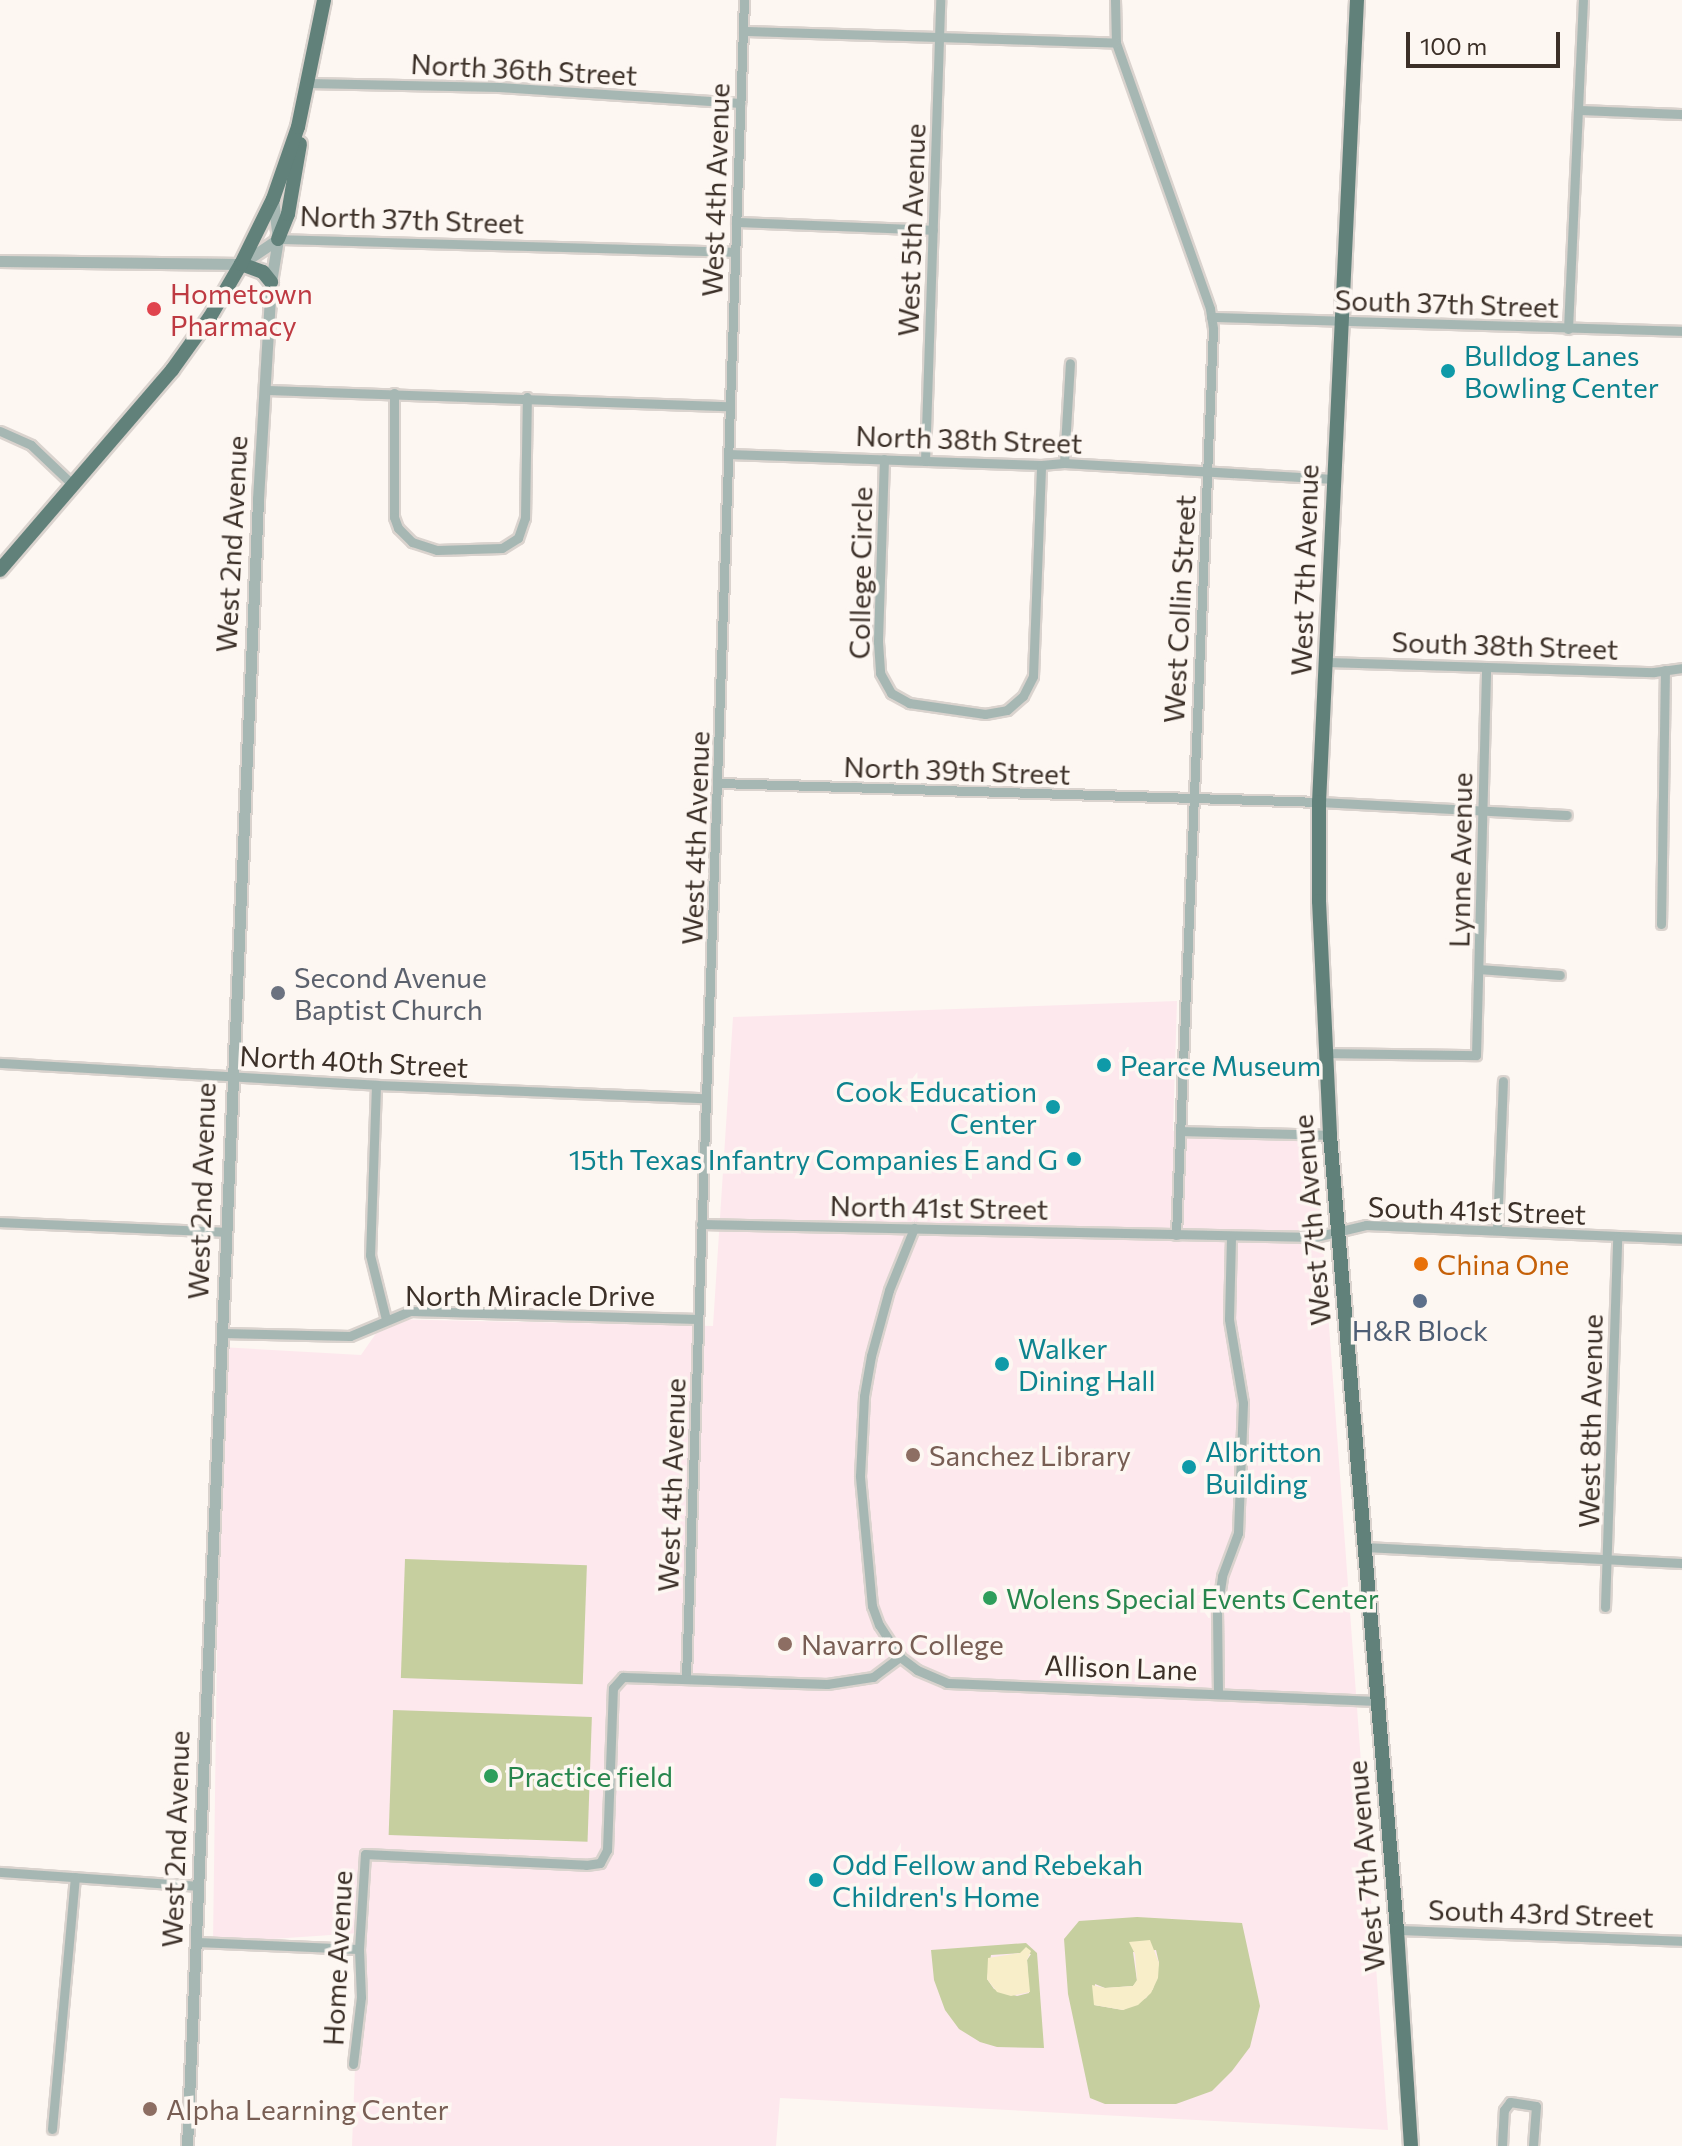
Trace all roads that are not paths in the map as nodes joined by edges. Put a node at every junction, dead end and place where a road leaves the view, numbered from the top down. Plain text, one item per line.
1 (324, 0) edge
2 (744, 0) edge
3 (940, 0) edge
4 (1115, 0) edge
5 (1357, 0) edge
6 (1583, 0) edge
7 (743, 31) junction
8 (939, 37) junction
9 (1116, 43) junction
10 (307, 83) junction
11 (740, 103) junction
12 (1578, 110) junction
13 (1682, 114) edge
14 (298, 127) junction
15 (273, 199) junction
16 (736, 222) junction
17 (933, 230) junction
18 (278, 239) junction
19 (735, 252) junction
20 (0, 261) edge
21 (241, 264) junction
22 (271, 282) junction
23 (1211, 317) junction
24 (1342, 323) junction
25 (1568, 329) junction
26 (1682, 331) edge
27 (1070, 363) dead end
28 (265, 390) junction
29 (394, 393) junction
30 (527, 397) junction
31 (730, 406) junction
32 (0, 431) edge
33 (728, 454) junction
34 (884, 459) junction
35 (925, 461) junction
36 (1064, 463) junction
37 (1041, 465) junction
38 (1208, 470) junction
39 (1334, 479) junction
40 (73, 485) junction
41 (0, 570) edge
42 (1327, 662) junction
43 (1486, 667) junction
44 (1682, 668) edge
45 (1665, 670) junction
46 (719, 783) junction
47 (1193, 799) junction
48 (1319, 802) junction
49 (1483, 810) junction
50 (1567, 815) dead end
51 (1661, 924) dead end
52 (1479, 969) junction
53 (1560, 975) dead end
54 (1324, 1053) junction
55 (0, 1063) edge
56 (231, 1078) junction
57 (1503, 1081) dead end
58 (376, 1085) junction
59 (706, 1098) junction
60 (1182, 1131) junction
61 (1330, 1135) junction
62 (0, 1222) edge
63 (701, 1224) junction
64 (914, 1228) junction
65 (1497, 1229) junction
66 (225, 1232) junction
67 (1339, 1233) junction
68 (1176, 1235) junction
69 (1231, 1237) junction
70 (1617, 1237) junction
71 (1682, 1239) edge
72 (386, 1319) junction
73 (698, 1319) junction
74 (222, 1333) junction
75 (1364, 1547) junction
76 (1608, 1558) junction
77 (1682, 1563) edge
78 (1605, 1607) dead end
79 (900, 1657) junction
80 (686, 1677) junction
81 (1218, 1693) junction
82 (1378, 1701) junction
83 (0, 1872) edge
84 (75, 1877) junction
85 (199, 1886) junction
86 (1397, 1930) junction
87 (1682, 1941) edge
88 (196, 1942) junction
89 (359, 1949) junction
90 (353, 2064) dead end
91 (52, 2129) dead end
92 (187, 2146) edge
93 (1411, 2146) edge
94 (1502, 2146) edge
95 (1533, 2146) edge

1 - 10 main road
2 - 7 street, West 4th Avenue
3 - 8 street, West 5th Avenue
4 - 9 street, West Collin Street
5 - 24 main road, West 7th Avenue
6 - 12 street
7 - 8 street
7 - 11 street, West 4th Avenue
8 - 9 street
8 - 17 street, West 5th Avenue
9 - 23 street, West Collin Street
10 - 11 street, North 36th Street
10 - 14 main road
11 - 16 street, West 4th Avenue
12 - 13 street
12 - 25 street
14 - 15 main road
14 - 18 main road
15 - 18 street, West 2nd Avenue
15 - 21 main road
16 - 17 street
16 - 19 street, West 4th Avenue
17 - 35 street, West 5th Avenue
18 - 19 street, North 37th Street
18 - 21 street, North 37th Street
18 - 22 street, West 2nd Avenue
19 - 31 street, West 4th Avenue
20 - 21 street
21 - 22 main road
21 - 40 main road
22 - 28 street, West 2nd Avenue
23 - 24 street, South 37th Street
23 - 38 street, West Collin Street
24 - 25 street, South 37th Street
24 - 39 main road, West 7th Avenue
25 - 26 street, South 37th Street
27 - 36 street
28 - 29 street
28 - 56 street, West 2nd Avenue
29 - 30 street
29 - 30 street
30 - 31 street
31 - 33 street, West 4th Avenue
32 - 40 street
33 - 34 street, North 38th Street
33 - 46 street, West 4th Avenue
34 - 35 street, North 38th Street
34 - 37 street, College Circle
35 - 37 street, North 38th Street
36 - 37 street, North 38th Street
36 - 38 street, North 38th Street
38 - 39 street
38 - 47 street, West Collin Street
39 - 42 main road, West 7th Avenue
40 - 41 main road
42 - 43 street, South 38th Street
42 - 48 main road, West 7th Avenue
43 - 45 street, South 38th Street
43 - 49 street, Lynne Avenue
44 - 45 street, South 38th Street
45 - 51 street
46 - 47 street, North 39th Street
46 - 59 street, West 4th Avenue
47 - 48 street, North 39th Street
47 - 60 street, West Collin Street
48 - 49 street, North 39th Street
48 - 54 main road, West 7th Avenue
49 - 50 street, North 39th Street
49 - 52 street, Lynne Avenue
52 - 53 street
52 - 54 street, Lynne Avenue
54 - 61 main road, West 7th Avenue
55 - 56 street, North 40th Street
56 - 58 street, North 40th Street
56 - 66 street, West 2nd Avenue
57 - 65 street
58 - 59 street, North 40th Street
58 - 72 street
59 - 63 street, West 4th Avenue
60 - 61 street
60 - 68 street, West Collin Street
61 - 67 main road, West 7th Avenue
62 - 66 street
63 - 64 street, North 41st Street
63 - 73 street, West 4th Avenue
64 - 68 street, North 41st Street
64 - 79 street
65 - 67 street, South 41st Street
65 - 70 street, South 41st Street
66 - 74 street, West 2nd Avenue
67 - 69 street, South 41st Street
67 - 75 main road, West 7th Avenue
68 - 69 street, South 41st Street
69 - 81 street
70 - 71 street, South 41st Street
70 - 76 street, West 8th Avenue
72 - 73 street, North Miracle Drive
72 - 74 street, North Miracle Drive
73 - 80 street, West 4th Avenue
74 - 85 street, West 2nd Avenue
75 - 76 street
75 - 82 main road, West 7th Avenue
76 - 77 street
76 - 78 street, West 8th Avenue
79 - 80 street
79 - 81 street, Allison Lane
80 - 89 street, Home Avenue
81 - 82 street, Allison Lane
82 - 86 main road, West 7th Avenue
83 - 84 street
84 - 85 street
84 - 91 street
85 - 88 street, West 2nd Avenue
86 - 87 street, South 43rd Street
86 - 93 main road, West 7th Avenue
88 - 89 street
88 - 92 street, West 2nd Avenue
89 - 90 street, Home Avenue
94 - 95 street

